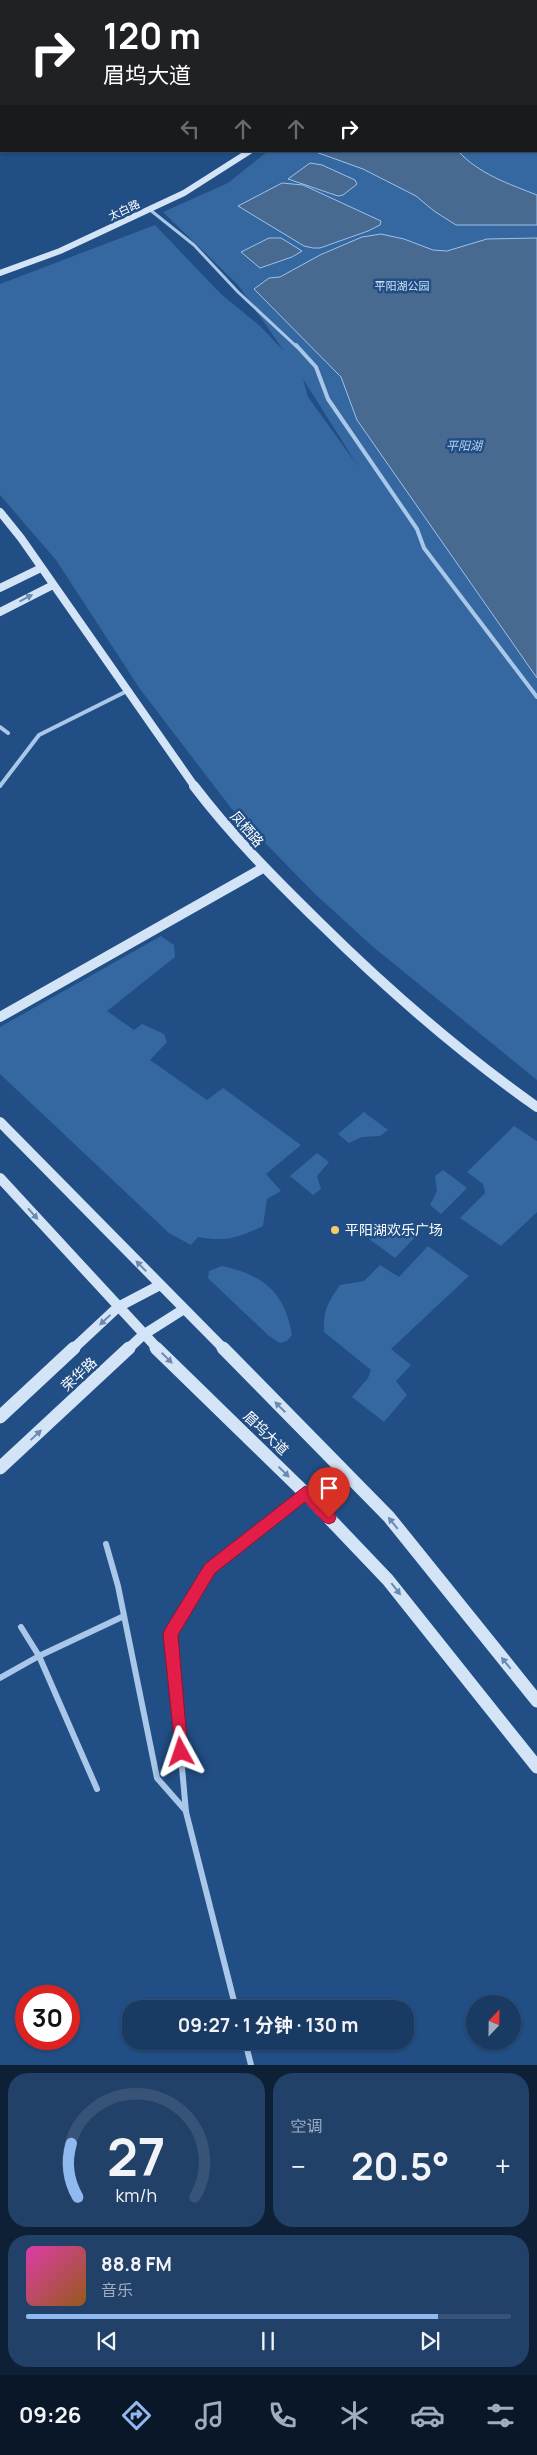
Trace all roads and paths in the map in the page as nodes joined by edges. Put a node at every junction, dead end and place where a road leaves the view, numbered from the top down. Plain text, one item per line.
1 (248, 152) edge
2 (149, 209) junction
3 (0, 273) edge
4 (0, 512) edge
5 (42, 568) junction
6 (53, 585) junction
7 (0, 588) edge
8 (0, 612) edge
9 (127, 691) junction
10 (537, 697) edge
11 (0, 727) edge
12 (8, 733) dead end
13 (0, 786) edge
14 (263, 868) junction
15 (0, 1017) edge
16 (537, 1107) edge
17 (0, 1122) edge
18 (0, 1178) edge
19 (160, 1285) junction
20 (118, 1307) junction
21 (184, 1309) junction
22 (143, 1335) junction
23 (0, 1417) edge
24 (0, 1468) edge
25 (305, 1493) junction
26 (106, 1544) dead end
27 (124, 1616) junction
28 (21, 1627) dead end
29 (39, 1656) junction
30 (0, 1678) edge
31 (537, 1701) edge
32 (537, 1767) edge
33 (97, 1789) dead end
34 (186, 1812) junction
35 (234, 2000) edge
36 (247, 2050) edge
37 (251, 2065) edge

1 - 2 main road, 太白路
2 - 3 main road, 太白路
2 - 10 street
4 - 5 main road, 凤栖路
5 - 6 main road, 凤栖路
5 - 7 main road
8 -> 6 main road
6 - 9 main road, 凤栖路
9 - 13 street
9 - 14 main road, 凤栖路
11 - 12 street
14 - 15 main road
14 - 16 main road, 凤栖路
19 -> 17 main road, 眉坞大道
18 -> 20 main road, 眉坞大道
19 - 20 main road, 荣华路
19 - 21 main road, 眉坞大道
20 - 22 main road, 眉坞大道
20 -> 23 main road, 荣华路
21 - 22 main road, 荣华路
31 -> 21 main road, 眉坞大道
24 -> 22 main road, 荣华路
22 -> 25 main road, 眉坞大道
25 -> 32 main road, 眉坞大道
25 - 34 street
26 - 27 street
27 - 29 street
27 - 34 street
28 - 29 street
29 - 30 street
29 - 33 street
34 - 35 street
36 - 37 street

